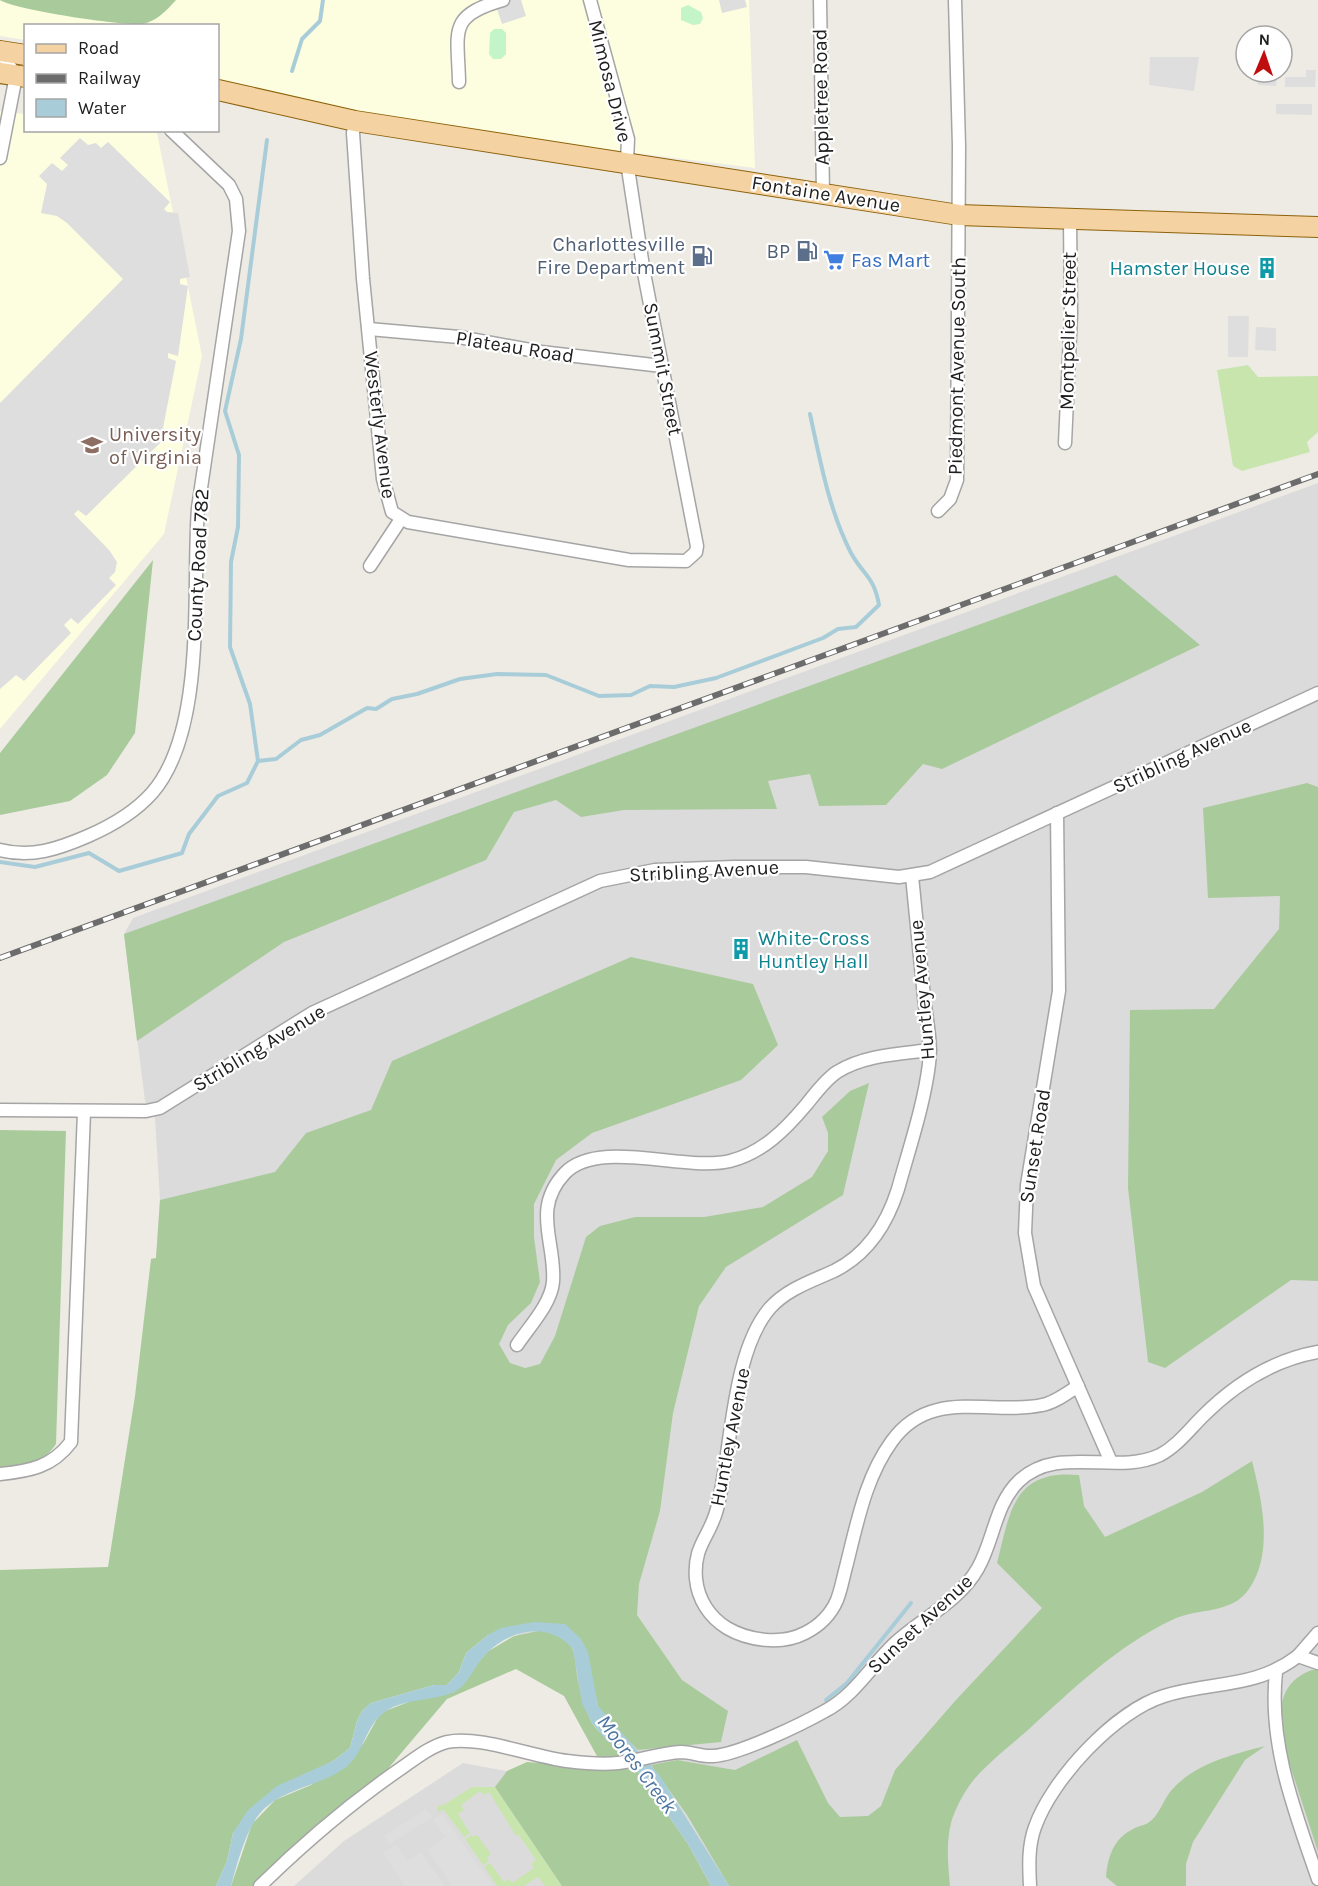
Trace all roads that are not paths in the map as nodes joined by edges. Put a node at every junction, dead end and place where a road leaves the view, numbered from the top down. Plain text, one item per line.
1 (503, 0) edge
2 (590, 0) edge
3 (820, 0) edge
4 (955, 0) edge
5 (0, 51) edge
6 (24, 55) edge
7 (14, 75) edge
8 (459, 82) dead end
9 (219, 90) edge
10 (219, 104) edge
11 (346, 119) junction
12 (173, 132) edge
13 (0, 158) edge
14 (627, 162) junction
15 (823, 194) junction
16 (958, 215) junction
17 (1070, 219) junction
18 (1318, 227) edge
19 (369, 329) junction
20 (662, 366) junction
21 (1065, 443) dead end
22 (938, 511) dead end
23 (401, 519) junction
24 (676, 562) joint
25 (370, 566) dead end
26 (1318, 693) edge
27 (1057, 813) junction
28 (0, 850) edge
29 (912, 876) junction
30 (930, 1050) junction
31 (0, 1110) edge
32 (84, 1112) junction
33 (517, 1345) dead end
34 (1318, 1352) edge
35 (1078, 1386) junction
36 (1111, 1462) junction
37 (0, 1474) edge
38 (1318, 1634) edge
39 (1298, 1656) junction
40 (1318, 1663) edge
41 (1276, 1672) junction
42 (1318, 1879) edge
43 (260, 1886) edge
44 (1030, 1886) edge

1 - 8 street
2 - 14 street, Mimosa Drive
3 - 15 street, Appletree Road
4 - 16 street, Piedmont Avenue South
5 - 6 main road
5 - 7 street
7 - 13 street
9 - 11 main road, Fontaine Avenue
10 - 11 main road, Fontaine Avenue
11 - 14 main road, Fontaine Avenue
11 - 19 street, Westerly Avenue
12 - 28 street, County Road 782
14 - 15 main road, Fontaine Avenue
14 - 20 street, Summit Street
15 - 16 main road, Fontaine Avenue
16 - 17 main road, Fontaine Avenue
16 - 22 street, Piedmont Avenue South
17 - 18 main road, Fontaine Avenue
17 - 21 street, Montpelier Street
19 - 20 street, Plateau Road
19 - 23 street, Westerly Avenue
20 - 24 street, Summit Street
23 - 24 street, Westerly Avenue
23 - 25 street
26 - 27 street, Stribling Avenue
27 - 29 street, Stribling Avenue
27 - 35 street, Sunset Road
29 - 30 street, Huntley Avenue
29 - 32 street, Stribling Avenue
30 - 33 street
30 - 35 street, Huntley Avenue
31 - 32 street, Stribling Avenue
32 - 37 street
34 - 36 street, Sunset Avenue
35 - 36 street, Sunset Road
36 - 43 street, Sunset Avenue
38 - 39 street
39 - 40 street
39 - 41 street
41 - 42 street
41 - 44 street

